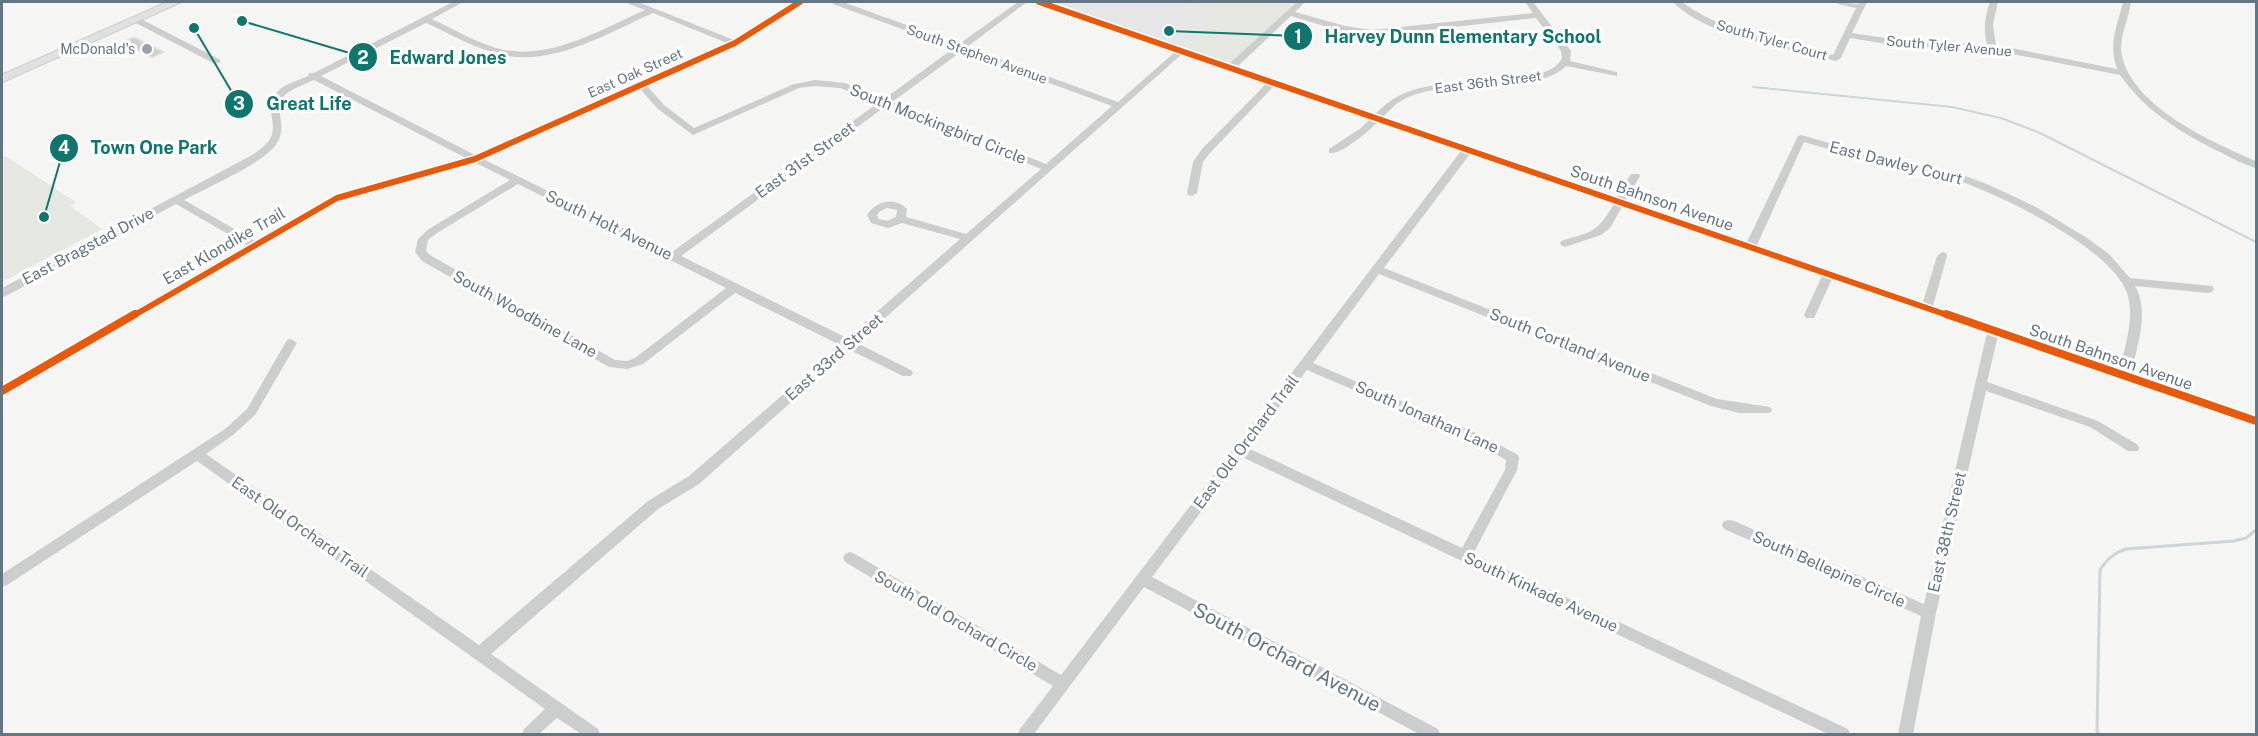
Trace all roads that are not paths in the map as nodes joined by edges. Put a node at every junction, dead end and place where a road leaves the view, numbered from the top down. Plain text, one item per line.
1 (176, 2) edge
2 (459, 2) edge
3 (632, 2) edge
4 (800, 2) edge
5 (836, 2) edge
6 (1023, 2) edge
7 (1039, 2) edge
8 (1301, 2) edge
9 (1529, 2) edge
10 (1677, 2) edge
11 (1841, 2) edge
12 (1994, 2) edge
13 (2127, 2) edge
14 (1862, 4) edge
15 (653, 10) junction
16 (1289, 13) junction
17 (1537, 15) junction
18 (135, 19) junction
19 (425, 19) junction
20 (1847, 35) junction
21 (735, 43) junction
22 (960, 47) junction
23 (1992, 47) junction
24 (1181, 51) junction
25 (216, 61) dead end
26 (1565, 63) junction
27 (1232, 68) junction
28 (2122, 73) junction
29 (1614, 74) dead end
30 (312, 75) junction
31 (2, 79) edge
32 (1273, 82) junction
33 (641, 85) junction
34 (884, 102) junction
35 (1118, 105) junction
36 (1378, 118) junction
37 (1468, 149) junction
38 (1333, 151) dead end
39 (475, 159) junction
40 (2256, 165) edge
41 (1047, 168) junction
42 (1635, 176) dead end
43 (518, 180) junction
44 (1192, 193) dead end
45 (175, 199) junction
46 (1622, 202) junction
47 (902, 219) dead end
48 (968, 238) junction
49 (1565, 243) dead end
50 (254, 244) junction
51 (1751, 246) junction
52 (674, 256) junction
53 (1942, 256) dead end
54 (1377, 269) junction
55 (1829, 273) junction
56 (2128, 282) junction
57 (734, 288) junction
58 (2208, 289) dead end
59 (2, 293) edge
60 (1927, 308) junction
61 (1810, 315) dead end
62 (1993, 331) junction
63 (291, 343) dead end
64 (849, 344) junction
65 (1305, 364) junction
66 (907, 373) dead end
67 (2124, 376) junction
68 (1980, 384) junction
69 (2, 391) edge
70 (1766, 410) dead end
71 (2256, 421) edge
72 (2133, 448) dead end
73 (1240, 450) junction
74 (197, 454) junction
75 (1729, 525) dead end
76 (1465, 555) junction
77 (850, 558) dead end
78 (1142, 579) junction
79 (2, 581) edge
80 (1929, 613) junction
81 (480, 654) junction
82 (1063, 684) junction
83 (556, 709) junction
84 (1029, 733) edge
85 (529, 735) edge
86 (593, 735) edge
87 (1433, 735) edge
88 (1843, 735) edge
89 (1905, 735) edge

1 - 18 main road
2 - 19 street
3 - 15 street
4 - 21 street, East Oak Street
5 - 22 street, South Stephen Avenue
6 - 22 street, East 31st Street
7 - 24 street, South Bahnson Avenue
8 - 16 street
9 - 17 street
10 - 20 street, South Tyler Court
11 - 14 street
12 - 23 street
13 - 28 street
14 - 20 street
15 - 19 street
15 - 21 street
16 - 17 street
16 - 27 street
17 - 26 street
18 - 25 street
18 - 31 main road
19 - 30 street
20 - 23 street, South Tyler Avenue
21 - 33 street, East Oak Street
22 - 34 street, East 31st Street
22 - 35 street, South Stephen Avenue
23 - 28 street, South Tyler Avenue
24 - 27 street, South Bahnson Avenue
24 - 35 street, East 33rd Street
26 - 29 street
26 - 36 street, East 36th Street
27 - 32 street, South Bahnson Avenue
28 - 40 street
30 - 39 street, South Holt Avenue
30 - 45 street, East Bragstad Drive
32 - 36 street, South Bahnson Avenue
32 - 44 street
33 - 34 street, South Mockingbird Circle
33 - 39 street, East Oak Street
34 - 41 street, South Mockingbird Circle
34 - 52 street, East 31st Street
35 - 41 street, East 33rd Street
36 - 37 street, South Bahnson Avenue
36 - 38 street, East 36th Street
37 - 46 street, South Bahnson Avenue
37 - 54 street, East Old Orchard Trail
39 - 43 street, South Holt Avenue
39 - 50 street, East Klondike Trail
41 - 48 street, East 33rd Street
42 - 46 street
43 - 52 street, South Holt Avenue
43 - 57 street, South Woodbine Lane
45 - 50 street
45 - 59 street, East Bragstad Drive
46 - 49 street
46 - 51 street, South Bahnson Avenue
47 - 48 street
48 - 64 street, East 33rd Street
50 - 69 street, East Klondike Trail
51 - 55 street, South Bahnson Avenue
51 - 56 street, East Dawley Court
52 - 57 street, South Holt Avenue
53 - 60 street
54 - 65 street, East Old Orchard Trail
54 - 70 street, South Cortland Avenue
55 - 60 street, South Bahnson Avenue
55 - 61 street
56 - 58 street
56 - 67 street, East Dawley Court
57 - 64 street, South Holt Avenue
60 - 62 street, South Bahnson Avenue
62 - 67 street, South Bahnson Avenue
62 - 68 street, East 38th Street
63 - 74 street
64 - 66 street, South Holt Avenue
64 - 81 street, East 33rd Street
65 - 73 street, East Old Orchard Trail
65 - 76 street, South Jonathan Lane
67 - 71 street, South Bahnson Avenue
68 - 72 street
68 - 80 street, East 38th Street
73 - 76 street, South Kinkade Avenue
73 - 78 street, East Old Orchard Trail
74 - 79 street
74 - 81 street, East Old Orchard Trail
75 - 80 street, South Bellepine Circle
76 - 88 street, South Kinkade Avenue
77 - 82 street, South Old Orchard Circle
78 - 82 street, East Old Orchard Trail
78 - 87 street, South Orchard Avenue
80 - 89 street, East 38th Street
81 - 83 street, East Old Orchard Trail
82 - 84 street, East Old Orchard Trail
83 - 85 street
83 - 86 street, East Old Orchard Trail

